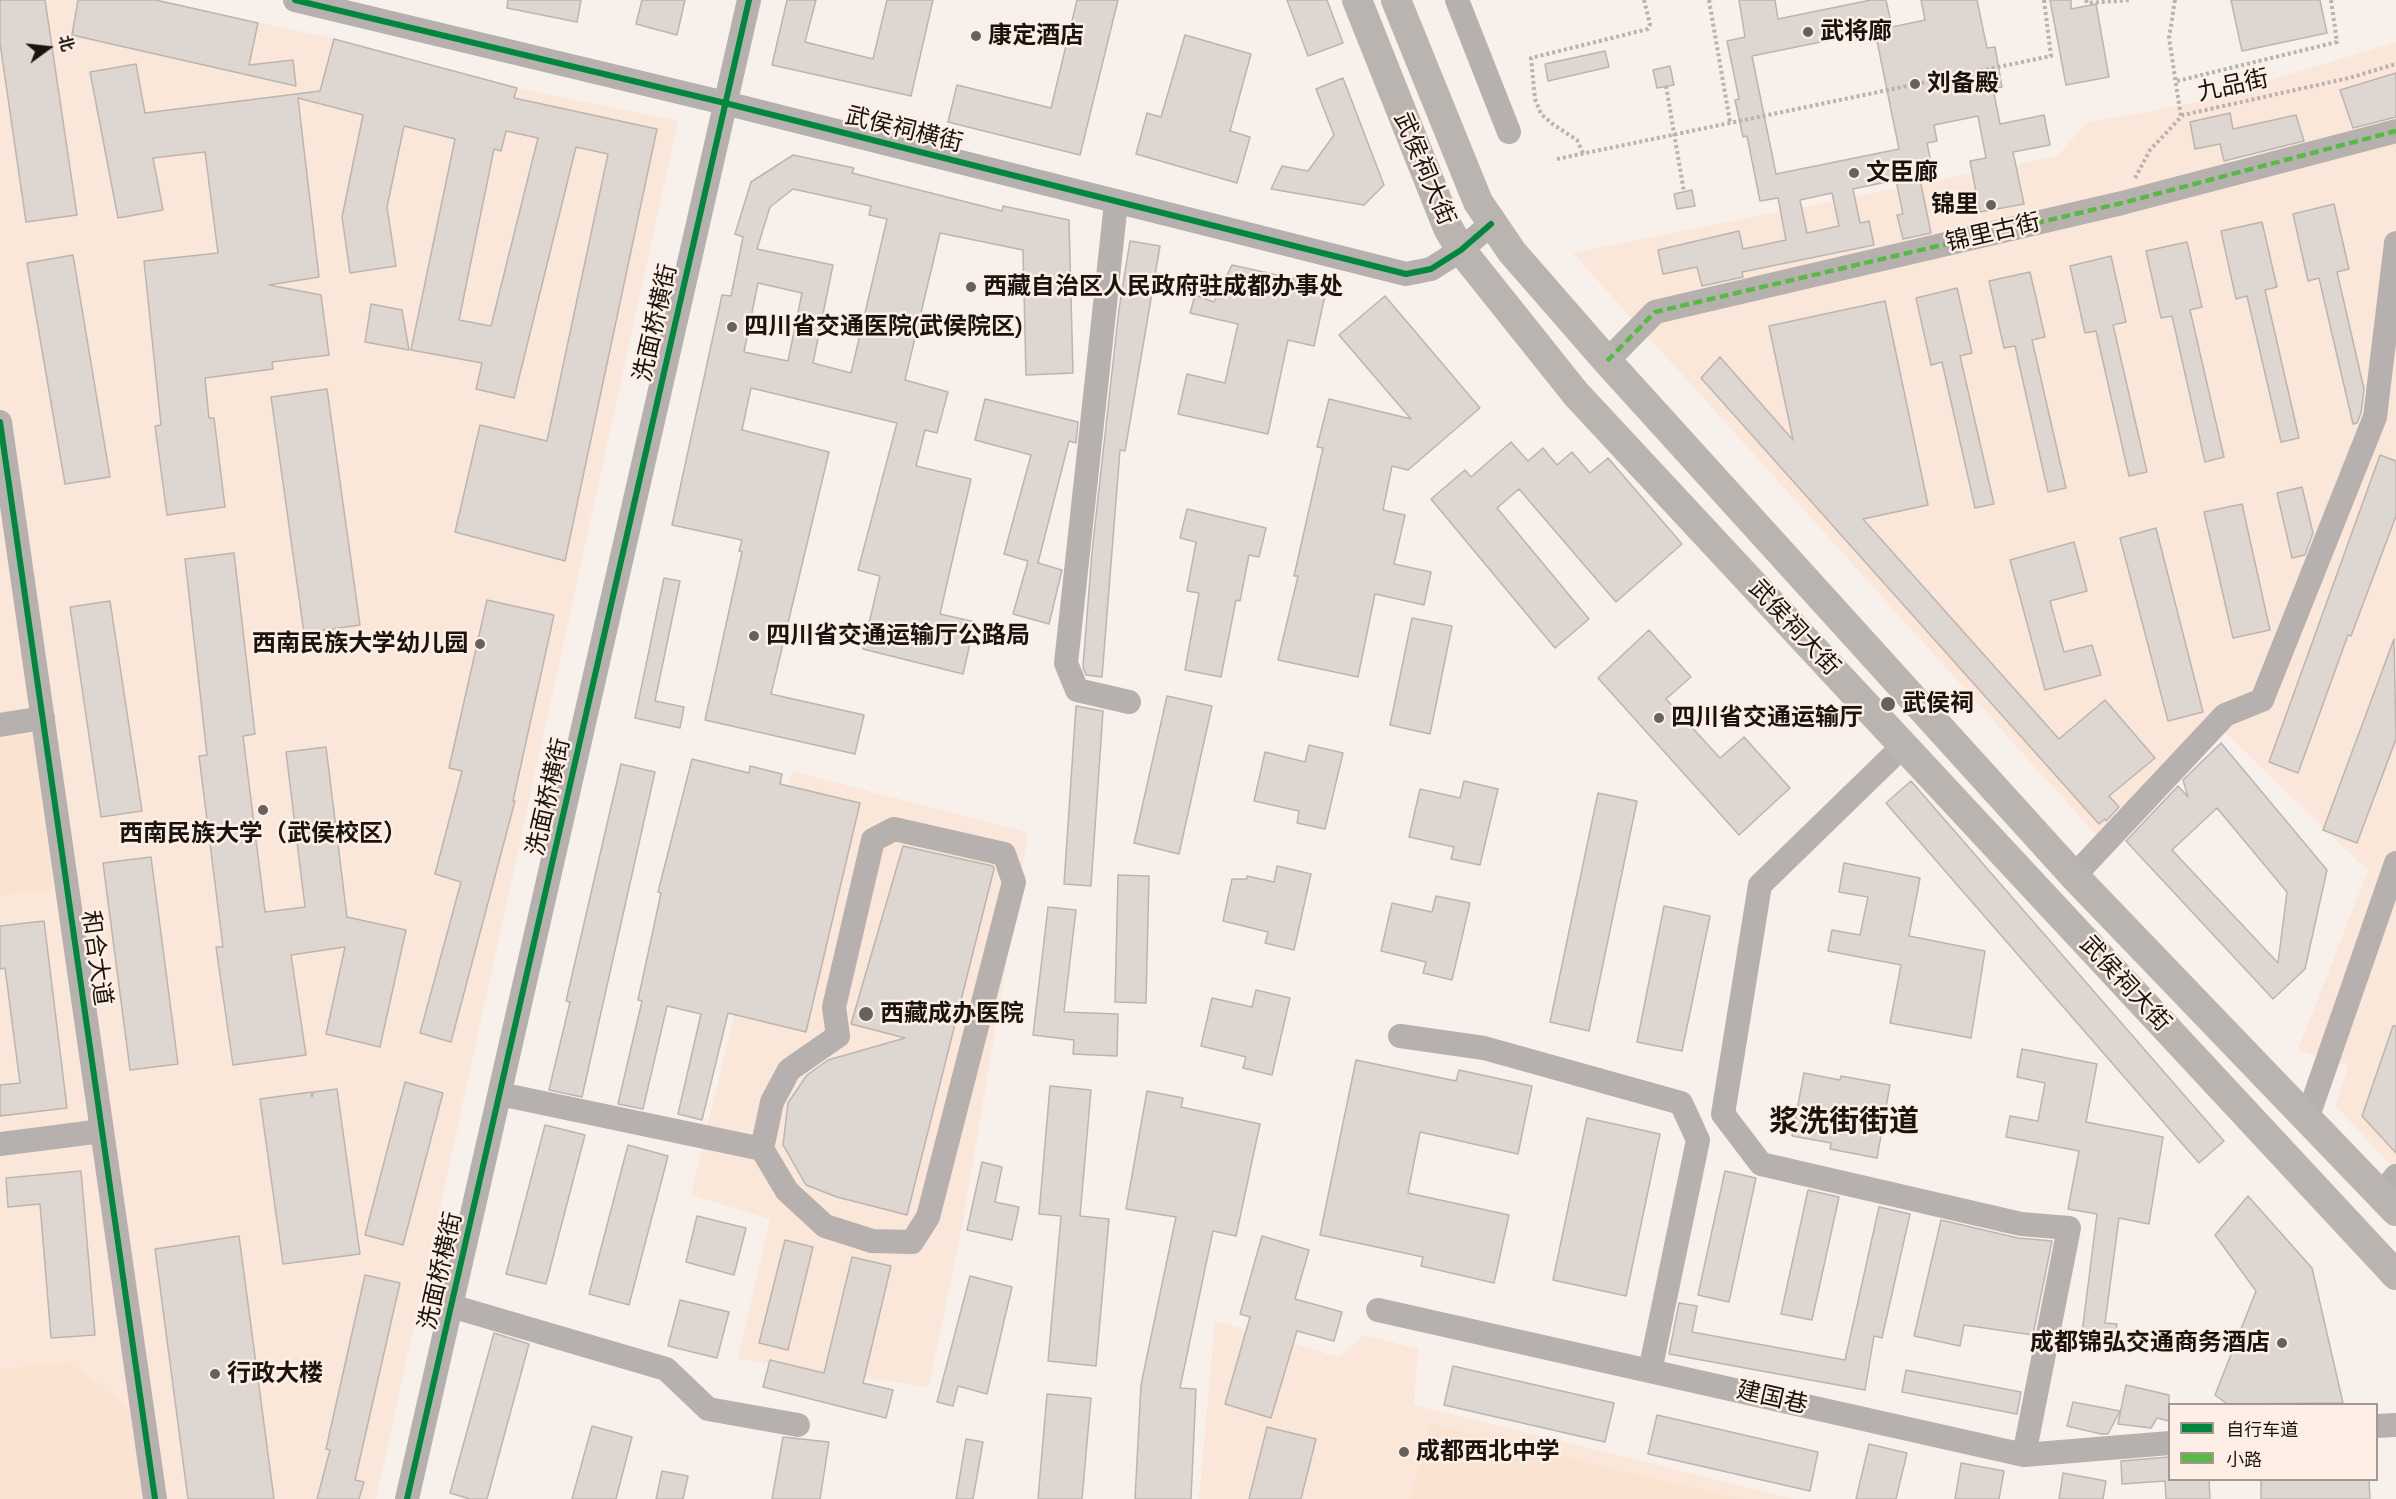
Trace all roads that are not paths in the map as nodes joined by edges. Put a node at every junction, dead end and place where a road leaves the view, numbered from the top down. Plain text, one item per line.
1 (294, 0) edge
2 (749, 0) edge
3 (1357, 0) edge
4 (1396, 0) edge
5 (1457, 0) edge
6 (725, 103) junction
7 (2396, 131) edge
8 (1509, 132) dead end
9 (1116, 203) junction
10 (1491, 224) junction
11 (2396, 243) edge
12 (1461, 250) junction
13 (1607, 361) junction
14 (0, 422) edge
15 (1129, 702) dead end
16 (43, 718) junction
17 (0, 725) edge
18 (1903, 746) junction
19 (2396, 863) edge
20 (2074, 876) junction
21 (1400, 1036) dead end
22 (500, 1094) junction
23 (2307, 1119) junction
24 (102, 1131) junction
25 (0, 1144) edge
26 (762, 1149) junction
27 (2391, 1194) edge
28 (2396, 1275) edge
29 (451, 1306) junction
30 (1378, 1310) dead end
31 (1650, 1371) junction
32 (798, 1425) dead end
33 (2396, 1425) edge
34 (2378, 1426) edge
35 (2168, 1443) edge
36 (2024, 1455) junction
37 (155, 1499) edge
38 (407, 1499) edge

1 - 6 street, 武侯祠横街
2 - 6 street, 洗面桥横街
3 - 12 main road, 武侯祠大街
4 - 10 main road, 武侯祠大街
5 - 8 street
6 - 9 street, 武侯祠横街
6 - 22 street, 洗面桥横街
7 - 13 street, 锦里古街
9 - 12 street, 武侯祠横街
9 - 15 street
10 - 12 street, 武侯祠横街
10 - 13 main road, 武侯祠大街
11 - 20 street
12 - 18 main road, 武侯祠大街
13 - 20 main road, 武侯祠大街
14 - 16 street, 和合大道
16 - 17 street
16 - 24 street, 和合大道
18 - 28 main road, 武侯祠大街
18 - 36 street
19 - 23 street
20 - 23 main road, 武侯祠大街
21 - 31 street
22 - 26 street
22 - 29 street, 洗面桥横街
23 - 27 main road, 武侯祠大街
24 - 25 street
24 - 37 street, 和合大道
26 - 26 street
29 - 32 street
29 - 38 street, 洗面桥横街
30 - 31 street, 建国巷
31 - 36 street, 建国巷
33 - 34 street
35 - 36 street, 建国巷

